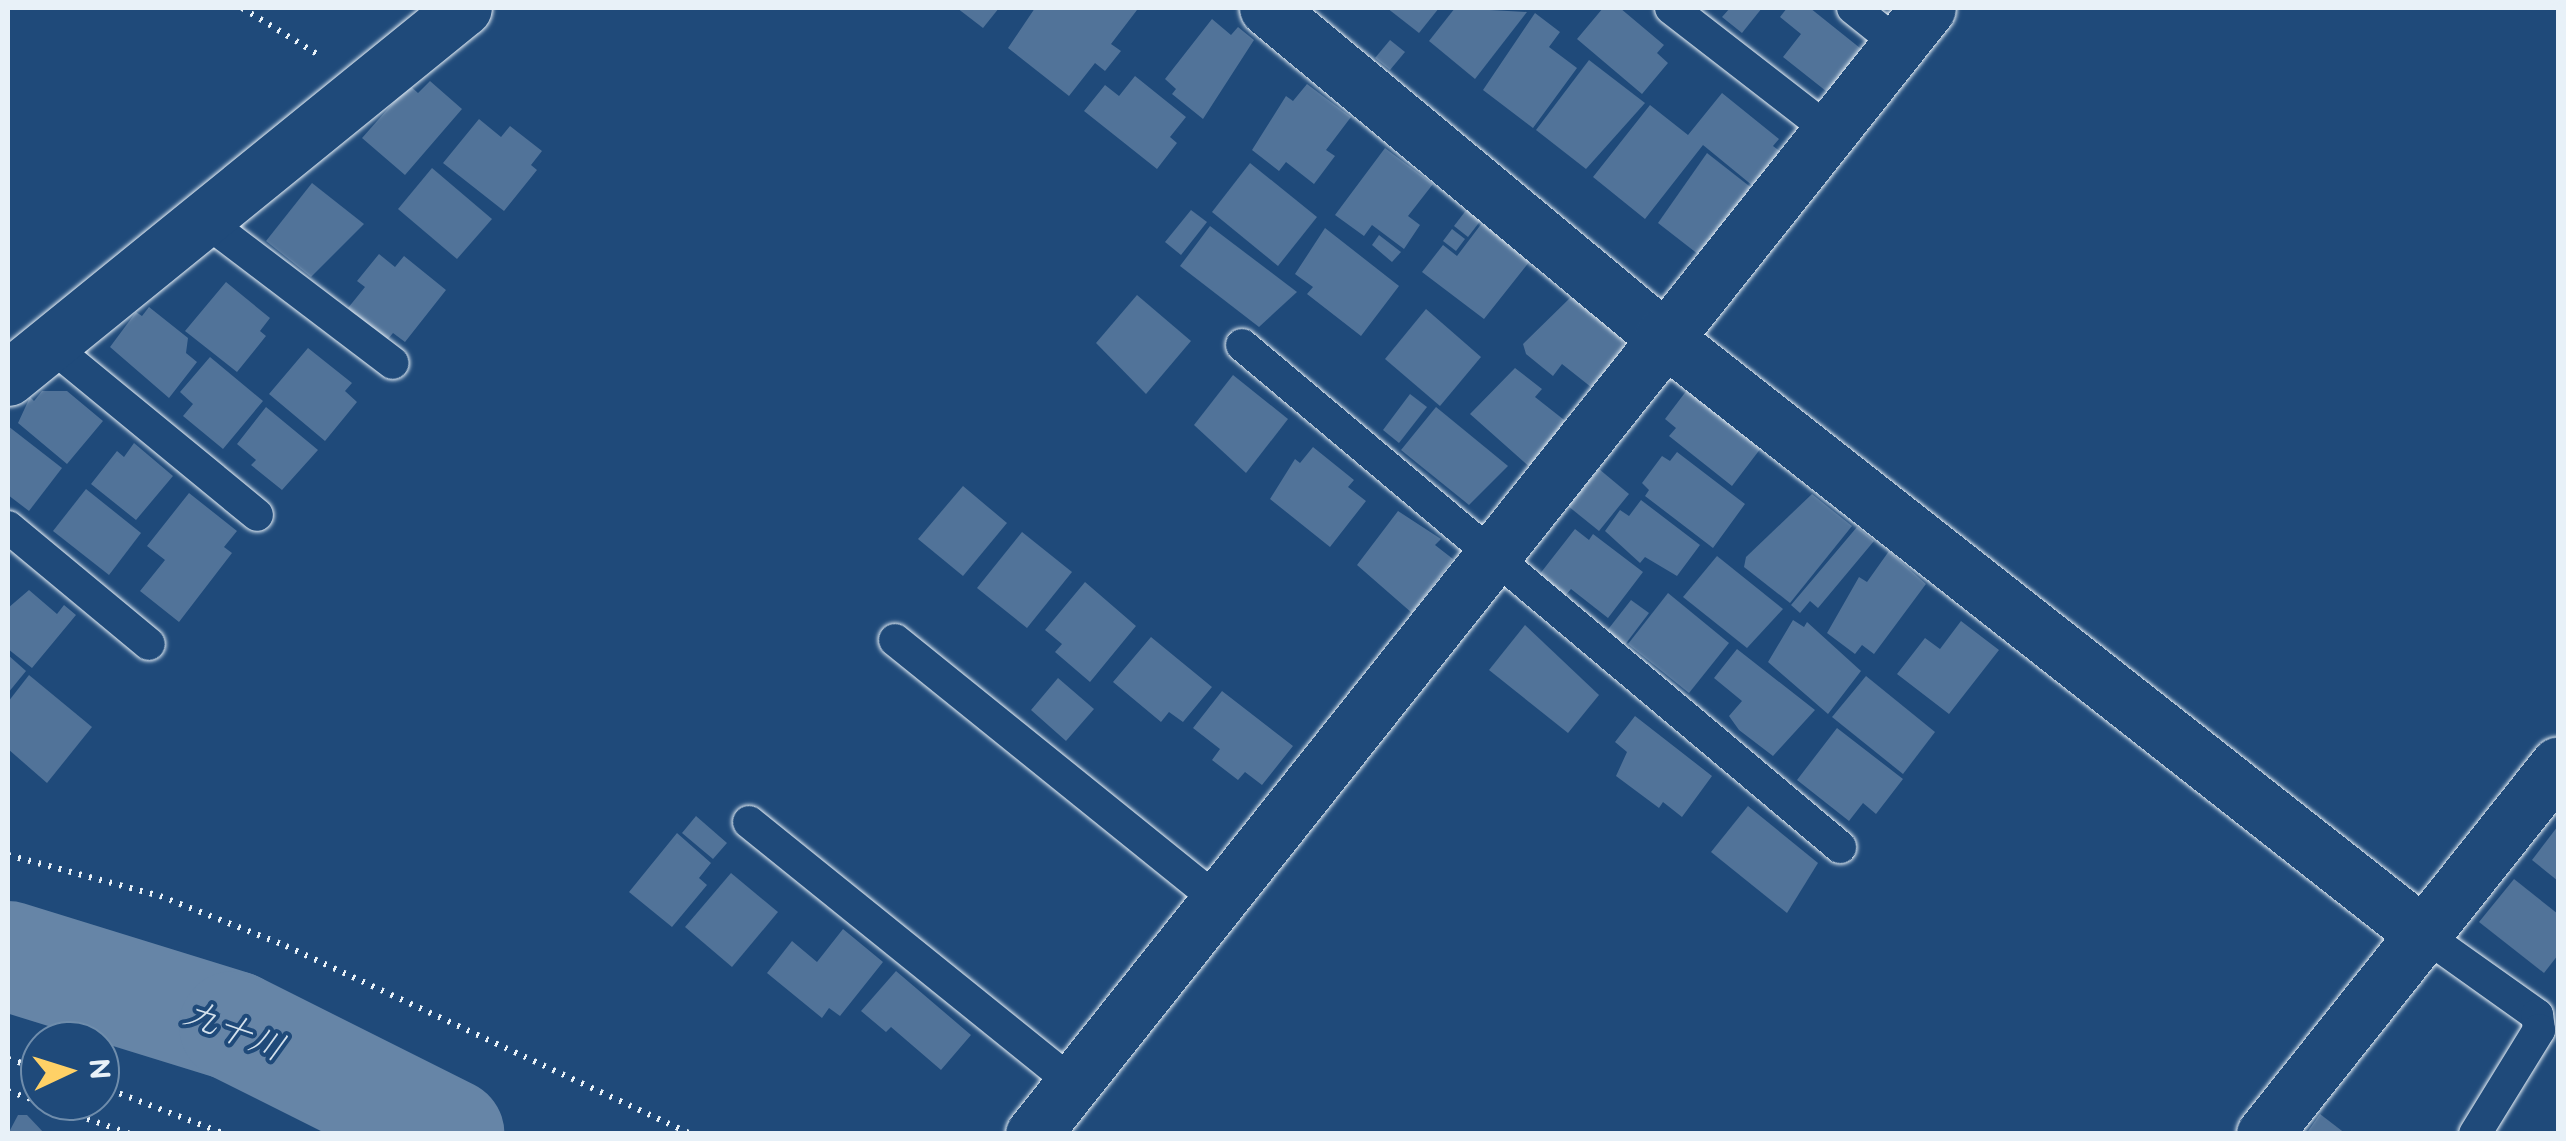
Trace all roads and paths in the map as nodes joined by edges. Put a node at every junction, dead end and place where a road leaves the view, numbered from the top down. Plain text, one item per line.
1 (242, 8) edge
2 (464, 8) edge
3 (1268, 8) edge
4 (1671, 8) edge
5 (1854, 8) edge
6 (1913, 26) edge
7 (354, 97) junction
8 (1828, 130) junction
9 (203, 219) junction
10 (1662, 336) junction
11 (1242, 345) dead end
12 (28, 361) edge
13 (393, 363) dead end
14 (257, 515) dead end
15 (8, 527) edge
16 (1490, 558) junction
17 (895, 640) dead end
18 (149, 644) dead end
19 (2558, 765) edge
20 (749, 822) dead end
21 (1840, 847) dead end
22 (8, 855) edge
23 (1218, 901) junction
24 (2423, 934) junction
25 (1073, 1083) junction
26 (8, 1091) edge
27 (120, 1094) edge
28 (131, 1134) edge
29 (225, 1134) edge
30 (691, 1134) edge
31 (1032, 1134) edge
32 (2264, 1134) edge
33 (2475, 1134) edge

1 - 7 path
2 - 7 street
3 - 10 street
4 - 8 lane
5 - 6 lane
6 - 8 street
7 - 9 street
8 - 10 street
9 - 12 street
9 - 13 lane
10 - 16 street
10 - 24 street
11 - 16 lane
12 - 14 lane
15 - 18 lane
16 - 21 lane
16 - 23 street
17 - 23 lane
19 - 24 street
20 - 25 lane
22 - 30 path
23 - 25 street
24 - 32 street
24 - 33 lane
25 - 31 street
26 - 28 path
27 - 29 path

